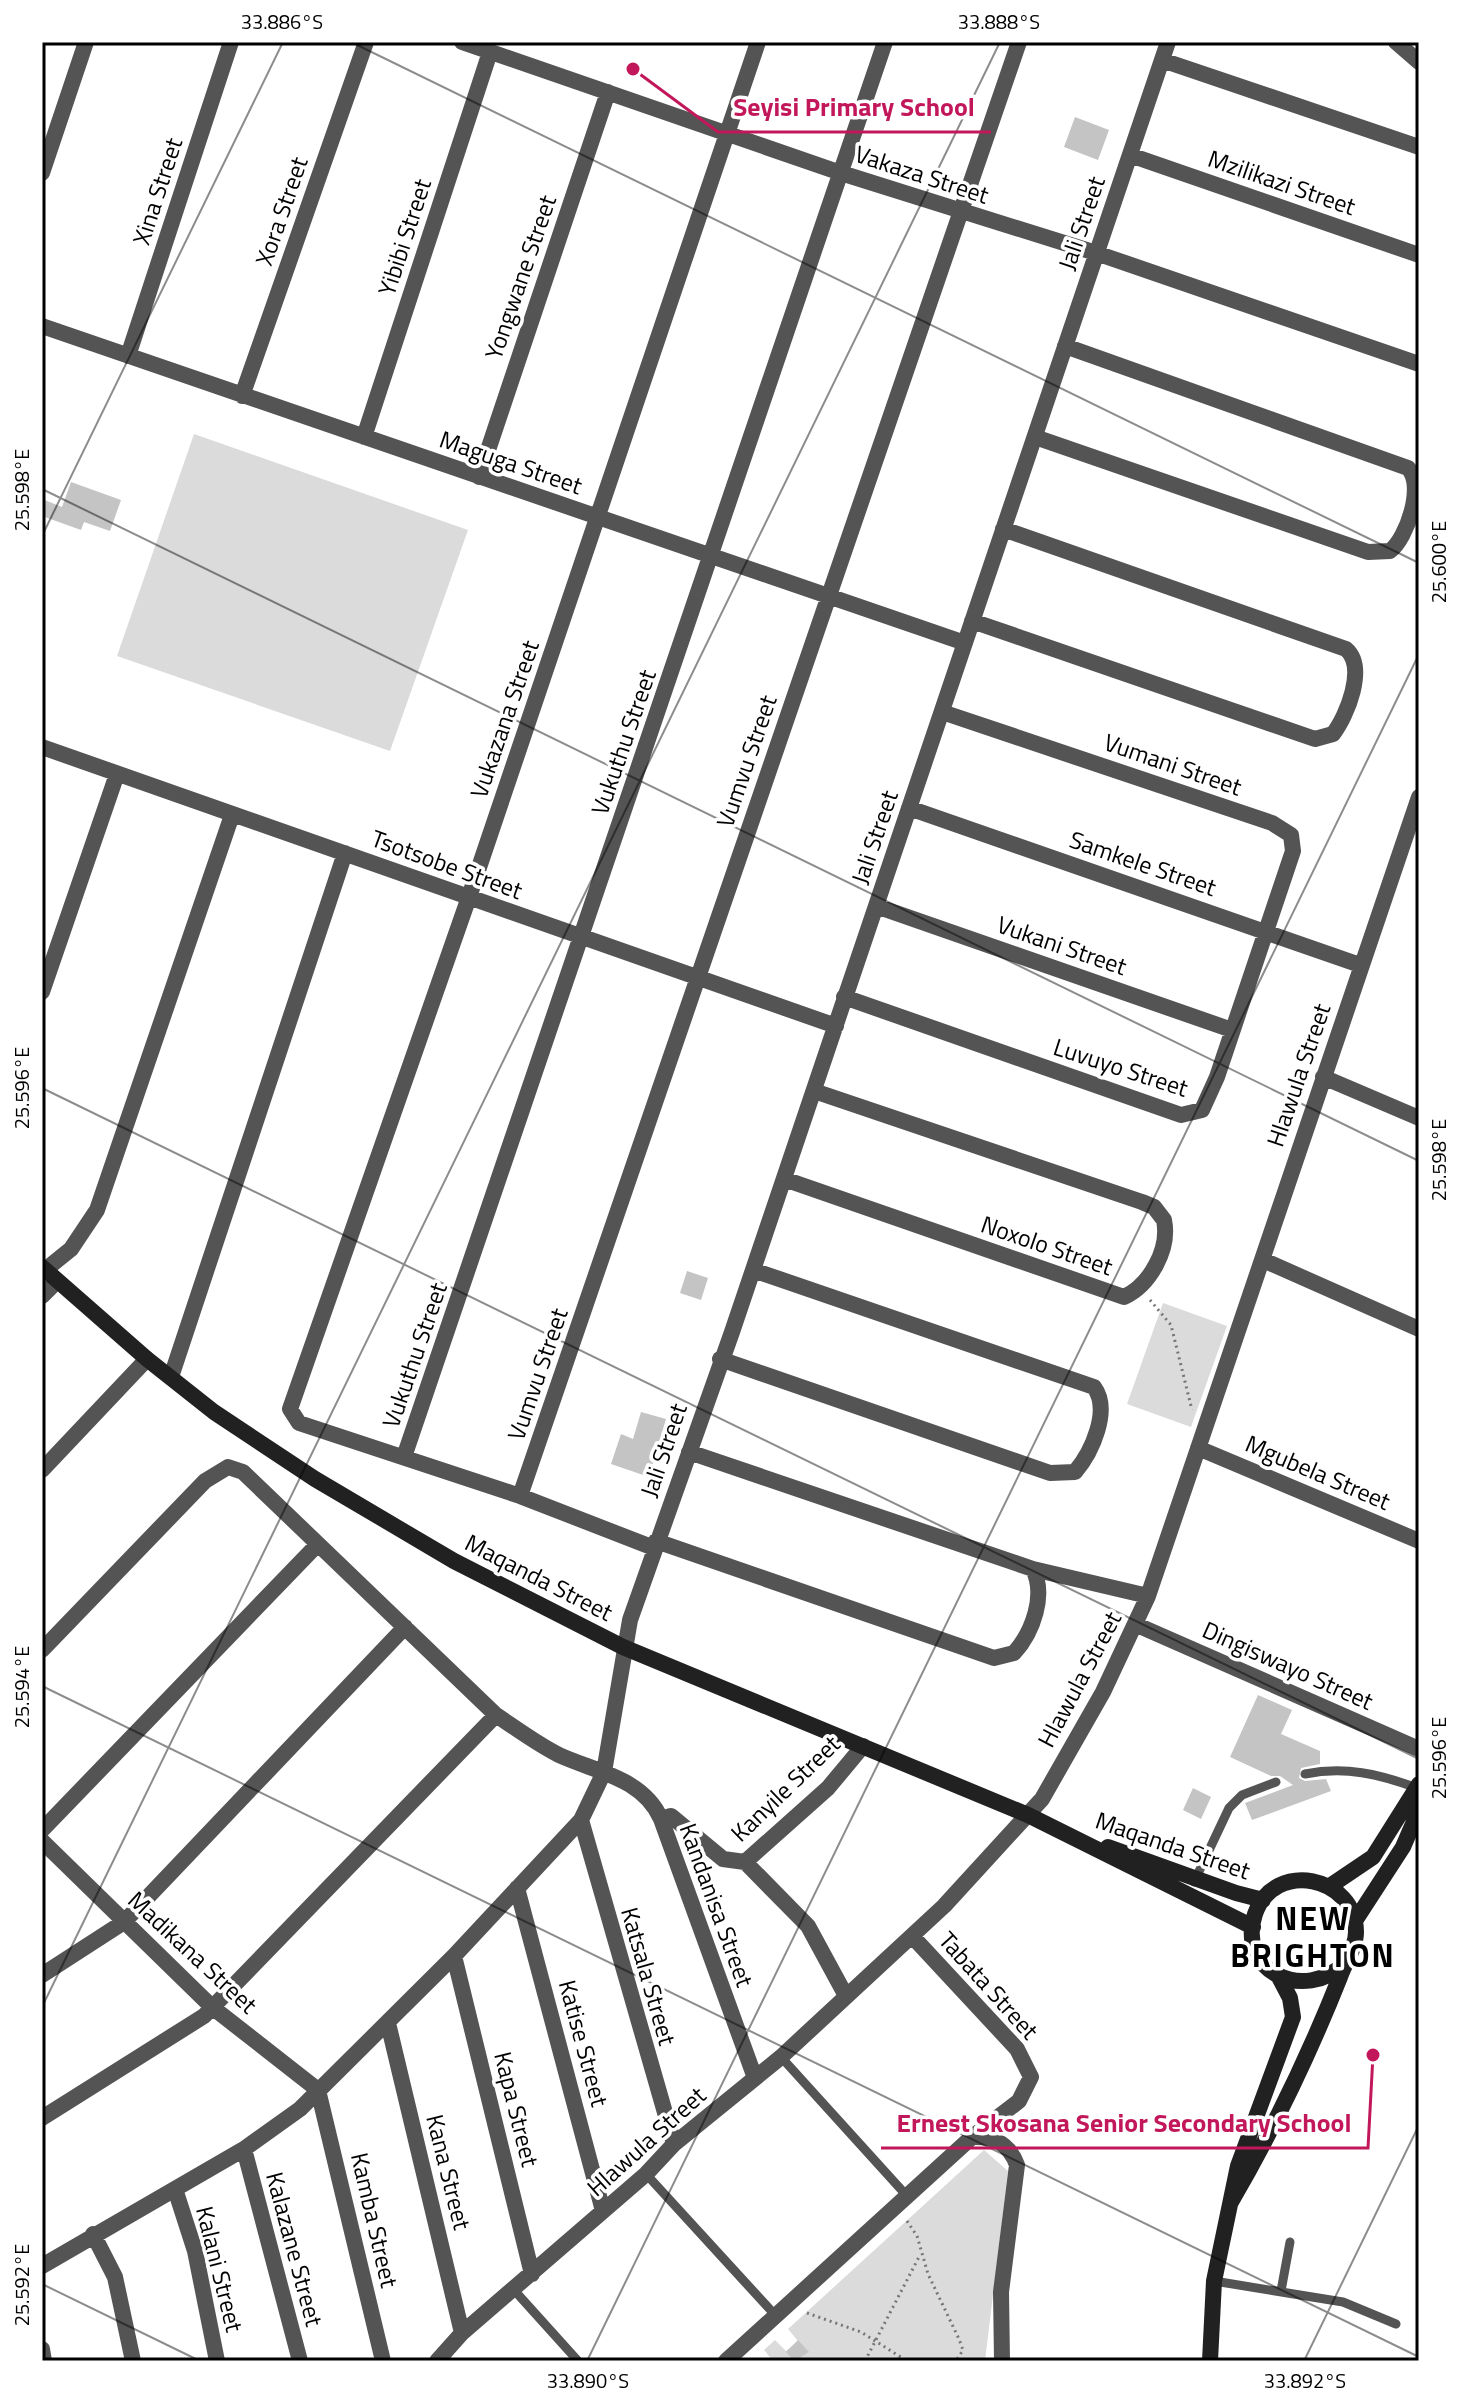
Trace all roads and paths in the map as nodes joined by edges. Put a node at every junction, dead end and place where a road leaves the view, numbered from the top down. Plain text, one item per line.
1 (86, 42) edge
2 (231, 42) edge
3 (366, 42) edge
4 (462, 42) edge
5 (758, 42) edge
6 (885, 42) edge
7 (1019, 42) edge
8 (1168, 42) edge
9 (1396, 42) edge
10 (502, 50) edge
11 (1162, 60) junction
12 (1419, 62) edge
13 (608, 92) junction
14 (726, 133) junction
15 (1419, 147) edge
16 (1130, 155) junction
17 (42, 173) edge
18 (841, 173) junction
19 (960, 212) junction
20 (1096, 253) junction
21 (1419, 255) edge
22 (42, 326) edge
23 (1065, 346) junction
24 (128, 356) junction
25 (1419, 364) edge
26 (242, 396) junction
27 (364, 437) junction
28 (1035, 437) junction
29 (479, 477) junction
30 (597, 516) junction
31 (1003, 529) junction
32 (712, 556) junction
33 (829, 595) junction
34 (972, 621) junction
35 (965, 643) junction
36 (942, 712) junction
37 (42, 747) edge
38 (117, 774) junction
39 (1419, 797) edge
40 (909, 808) junction
41 (232, 815) junction
42 (1413, 830) edge
43 (345, 853) junction
44 (469, 897) junction
45 (876, 906) junction
46 (1266, 931) junction
47 (582, 938) junction
48 (1360, 965) junction
49 (697, 977) junction
50 (42, 992) edge
51 (844, 997) junction
52 (836, 1026) junction
53 (1232, 1030) junction
54 (1323, 1077) junction
55 (814, 1091) junction
56 (1419, 1118) edge
57 (784, 1179) junction
58 (1263, 1260) junction
59 (753, 1270) junction
60 (48, 1273) edge
61 (1139, 1288) junction
62 (42, 1296) edge
63 (1419, 1329) edge
64 (147, 1359) junction
65 (720, 1359) junction
66 (171, 1377) junction
67 (1205, 1430) junction
68 (1198, 1448) junction
69 (689, 1452) junction
70 (404, 1457) junction
71 (42, 1470) edge
72 (520, 1496) junction
73 (1419, 1541) edge
74 (318, 1544) junction
75 (655, 1545) junction
76 (1033, 1569) junction
77 (1148, 1596) junction
78 (1137, 1625) junction
79 (405, 1627) junction
80 (623, 1647) junction
81 (42, 1650) edge
82 (496, 1715) junction
83 (863, 1746) junction
84 (1419, 1749) edge
85 (604, 1772) junction
86 (1305, 1774) dead end
87 (1276, 1782) dead end
88 (1418, 1786) edge
89 (1419, 1810) edge
90 (1028, 1815) junction
91 (661, 1819) junction
92 (581, 1820) junction
93 (42, 1830) edge
94 (1068, 1835) junction
95 (42, 1841) edge
96 (745, 1862) junction
97 (1196, 1877) junction
98 (1330, 1886) junction
99 (517, 1888) junction
100 (1188, 1896) junction
101 (1263, 1900) junction
102 (1355, 1921) junction
103 (124, 1922) junction
104 (1253, 1927) junction
105 (912, 1936) junction
106 (454, 1956) junction
107 (1345, 1963) junction
108 (42, 1975) edge
109 (1279, 1977) junction
110 (846, 1996) junction
111 (212, 2007) junction
112 (388, 2023) junction
113 (781, 2057) junction
114 (755, 2078) junction
115 (318, 2090) junction
116 (42, 2118) edge
117 (972, 2137) junction
118 (674, 2144) junction
119 (244, 2149) junction
120 (646, 2174) junction
121 (175, 2189) junction
122 (907, 2196) junction
123 (1231, 2202) junction
124 (603, 2211) junction
125 (903, 2214) dead end
126 (93, 2234) junction
127 (1290, 2242) dead end
128 (921, 2254) junction
129 (42, 2266) edge
130 (532, 2274) junction
131 (1214, 2281) junction
132 (514, 2290) junction
133 (1281, 2291) junction
134 (798, 2309) dead end
135 (776, 2316) junction
136 (1396, 2324) dead end
137 (462, 2333) junction
138 (875, 2340) junction
139 (42, 2349) edge
140 (734, 2358) edge
141 (44, 2361) edge
142 (133, 2361) edge
143 (217, 2361) edge
144 (300, 2361) edge
145 (383, 2361) edge
146 (437, 2361) edge
147 (578, 2361) edge
148 (865, 2361) edge
149 (907, 2361) edge
150 (956, 2361) edge
151 (1002, 2361) edge
152 (1210, 2361) edge

1 - 17 street
2 - 24 street, Xina Street
3 - 26 street, Xora Street
4 - 10 street, Vakaza Street
5 - 14 street, Vukazana Street
6 - 18 street, Vukuthu Street
7 - 19 street, Vumvu Street
8 - 11 street, Jali Street
9 - 12 street
10 - 13 street, Vakaza Street
10 - 27 street, Yibibi Street
11 - 15 street
11 - 16 street, Jali Street
13 - 14 street, Vakaza Street
13 - 29 street, Yongwane Street
14 - 18 street, Vakaza Street
14 - 30 street, Vukazana Street
16 - 20 street, Jali Street
16 - 21 street, Mzilikazi Street
18 - 19 street, Vakaza Street
18 - 32 street, Vukuthu Street
19 - 20 street, Vakaza Street
19 - 33 street, Vumvu Street
20 - 23 street, Jali Street
20 - 25 street, Vakaza Street
22 - 24 street, Maguga Street
23 - 28 street, Jali Street
23 - 28 street
24 - 26 street, Maguga Street
26 - 27 street, Maguga Street
27 - 29 street, Maguga Street
28 - 31 street, Jali Street
29 - 30 street, Maguga Street
30 - 32 street, Maguga Street
30 - 44 street, Vukazana Street
31 - 34 street, Jali Street
31 - 34 street
32 - 33 street, Maguga Street
32 - 47 street, Vukuthu Street
33 - 35 street, Maguga Street
33 - 49 street, Vumvu Street
34 - 35 street, Jali Street
35 - 36 street, Jali Street
36 - 40 street, Jali Street
36 - 46 street, Vumani Street
37 - 38 street, Tsotsobe Street
38 - 41 street, Tsotsobe Street
38 - 50 street
39 - 42 street, Hlawula Street
40 - 45 street, Jali Street
40 - 46 street, Samkele Street
41 - 43 street, Tsotsobe Street
41 - 60 street
42 - 48 street, Hlawula Street
43 - 44 street, Tsotsobe Street
43 - 66 street
44 - 47 street, Tsotsobe Street
44 - 70 street, Vukazana Street
45 - 51 street, Jali Street
45 - 53 street, Vukani Street
46 - 48 street, Samkele Street
46 - 53 street, Luvuyo Street
47 - 49 street, Tsotsobe Street
47 - 70 street, Vukuthu Street
48 - 54 street, Hlawula Street
49 - 52 street, Tsotsobe Street
49 - 72 street, Vumvu Street
51 - 52 street, Jali Street
51 - 53 street, Luvuyo Street
52 - 55 street, Jali Street
54 - 56 street
54 - 58 street, Hlawula Street
55 - 57 street, Jali Street
55 - 61 street, Noxolo Street
57 - 59 street, Jali Street
57 - 61 street, Noxolo Street
58 - 63 street
58 - 67 street, Hlawula Street
59 - 65 street, Jali Street
59 - 65 street
60 - 62 street
60 - 64 street, Maqanda Street
61 - 67 path
64 - 66 street, Maqanda Street
64 - 71 street
65 - 69 street, Jali Street
66 - 80 street, Maqanda Street
67 - 68 street, Hlawula Street
68 - 73 street, Mgubela Street
68 - 77 street, Hlawula Street
69 - 75 street, Jali Street
69 - 76 street
70 - 72 street
72 - 75 street
74 - 79 street, Kandanisa Street
74 - 81 street, Kandanisa Street
74 - 93 street
75 - 76 street
75 - 80 street, Jali Street
76 - 77 street
77 - 78 street, Hlawula Street
78 - 84 street, Dingiswayo Street
78 - 90 street, Hlawula Street
79 - 82 street, Kandanisa Street
79 - 103 street
80 - 83 street, Maqanda Street
80 - 85 street, Jali Street
82 - 85 street, Kandanisa Street
82 - 111 street
83 - 90 street, Maqanda Street
83 - 96 street, Kanyile Street
85 - 91 street, Kandanisa Street
85 - 92 street, Jali Street
86 - 88 lane
87 - 97 lane
88 - 98 street
89 - 102 street
90 - 94 street, Maqanda Street
90 - 105 street, Hlawula Street
91 - 96 street, Kanyile Street
91 - 114 street, Kandanisa Street
92 - 99 street, Jali Street
92 - 118 street, Katsala Street
94 - 97 street, Maqanda Street
94 - 100 street, Maqanda Street
95 - 103 street, Madikana Street
96 - 110 street
97 - 100 lane
97 - 101 street, Maqanda Street
98 - 101 street
98 - 102 street
99 - 106 street, Jali Street
99 - 124 street, Katise Street
100 - 104 street, Maqanda Street
101 - 104 street
102 - 107 street
103 - 108 street
103 - 111 street, Madikana Street
104 - 109 street
105 - 110 street, Hlawula Street
105 - 117 street, Tabata Street
106 - 112 street, Jali Street
106 - 130 street, Kapa Street
107 - 109 street
107 - 123 street
109 - 123 street
110 - 113 street, Hlawula Street
111 - 115 street, Madikana Street
111 - 116 street
112 - 115 street, Jali Street
112 - 137 street, Kana Street
113 - 114 street, Hlawula Street
113 - 122 lane
114 - 118 street, Hlawula Street
115 - 119 street, Jali Street
115 - 145 street, Kamba Street
117 - 122 street, Tabata Street
117 - 151 street
118 - 120 street, Hlawula Street
119 - 121 street, Jali Street
119 - 144 street, Kalazane Street
120 - 124 street, Hlawula Street
120 - 135 lane
121 - 126 street, Jali Street
121 - 143 street, Kalani Street
122 - 135 street, Tabata Street
123 - 131 street
124 - 130 street, Hlawula Street
125 - 128 path
126 - 129 street, Jali Street
126 - 142 street
127 - 133 lane
128 - 138 path
128 - 150 path
130 - 132 street, Hlawula Street
131 - 133 lane
131 - 152 street
132 - 137 street, Hlawula Street
132 - 147 lane
133 - 136 lane
134 - 138 path
135 - 140 street, Tabata Street
137 - 146 street, Hlawula Street
138 - 148 path
138 - 149 path
139 - 141 street

